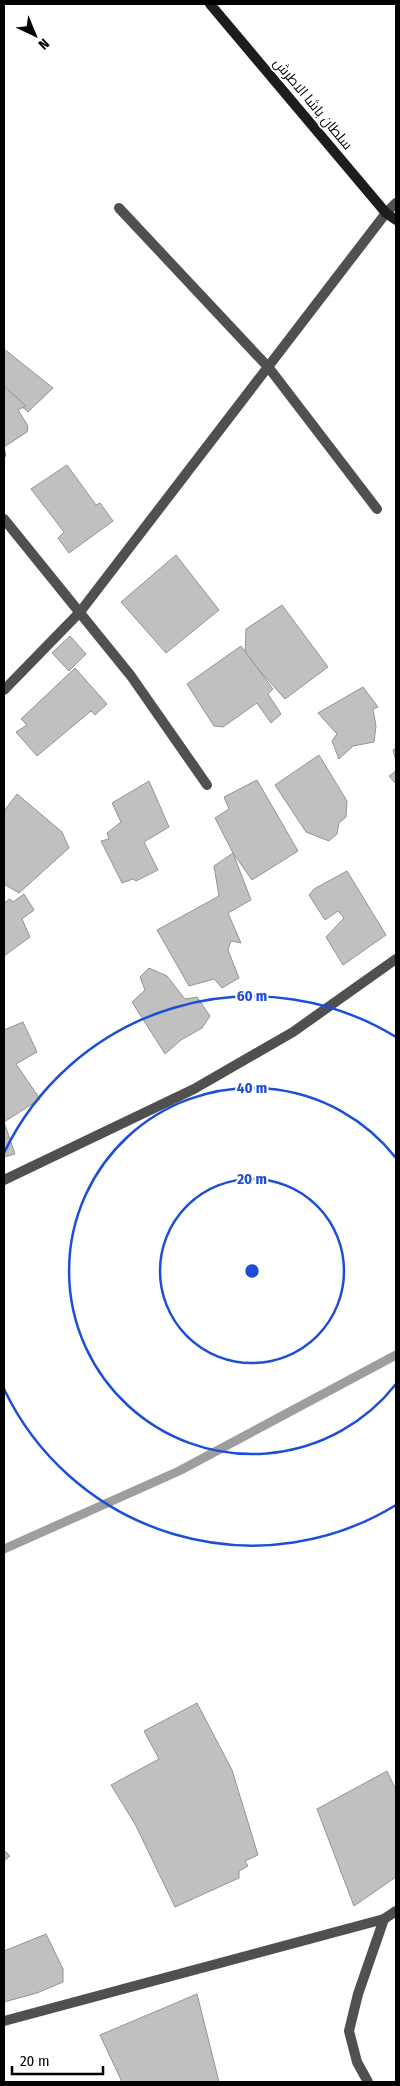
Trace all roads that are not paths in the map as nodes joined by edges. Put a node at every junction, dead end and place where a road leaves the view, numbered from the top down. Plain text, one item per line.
1 (210, 4) edge
2 (396, 203) edge
3 (119, 208) dead end
4 (386, 213) junction
5 (396, 220) edge
6 (268, 368) junction
7 (377, 509) dead end
8 (4, 519) edge
9 (80, 612) junction
10 (4, 690) edge
11 (207, 785) dead end
12 (396, 959) edge
13 (4, 1180) edge
14 (396, 1911) edge
15 (384, 1919) junction
16 (4, 2021) edge
17 (368, 2082) edge

1 - 4 main road, سلطان باشا الاطرش
2 - 4 street
3 - 6 street
4 - 5 main road, سلطان باشا الاطرش
4 - 6 street
6 - 7 street
6 - 9 street
8 - 9 street
9 - 10 street
9 - 11 street
12 - 13 street
14 - 15 street
15 - 16 street
15 - 17 street

